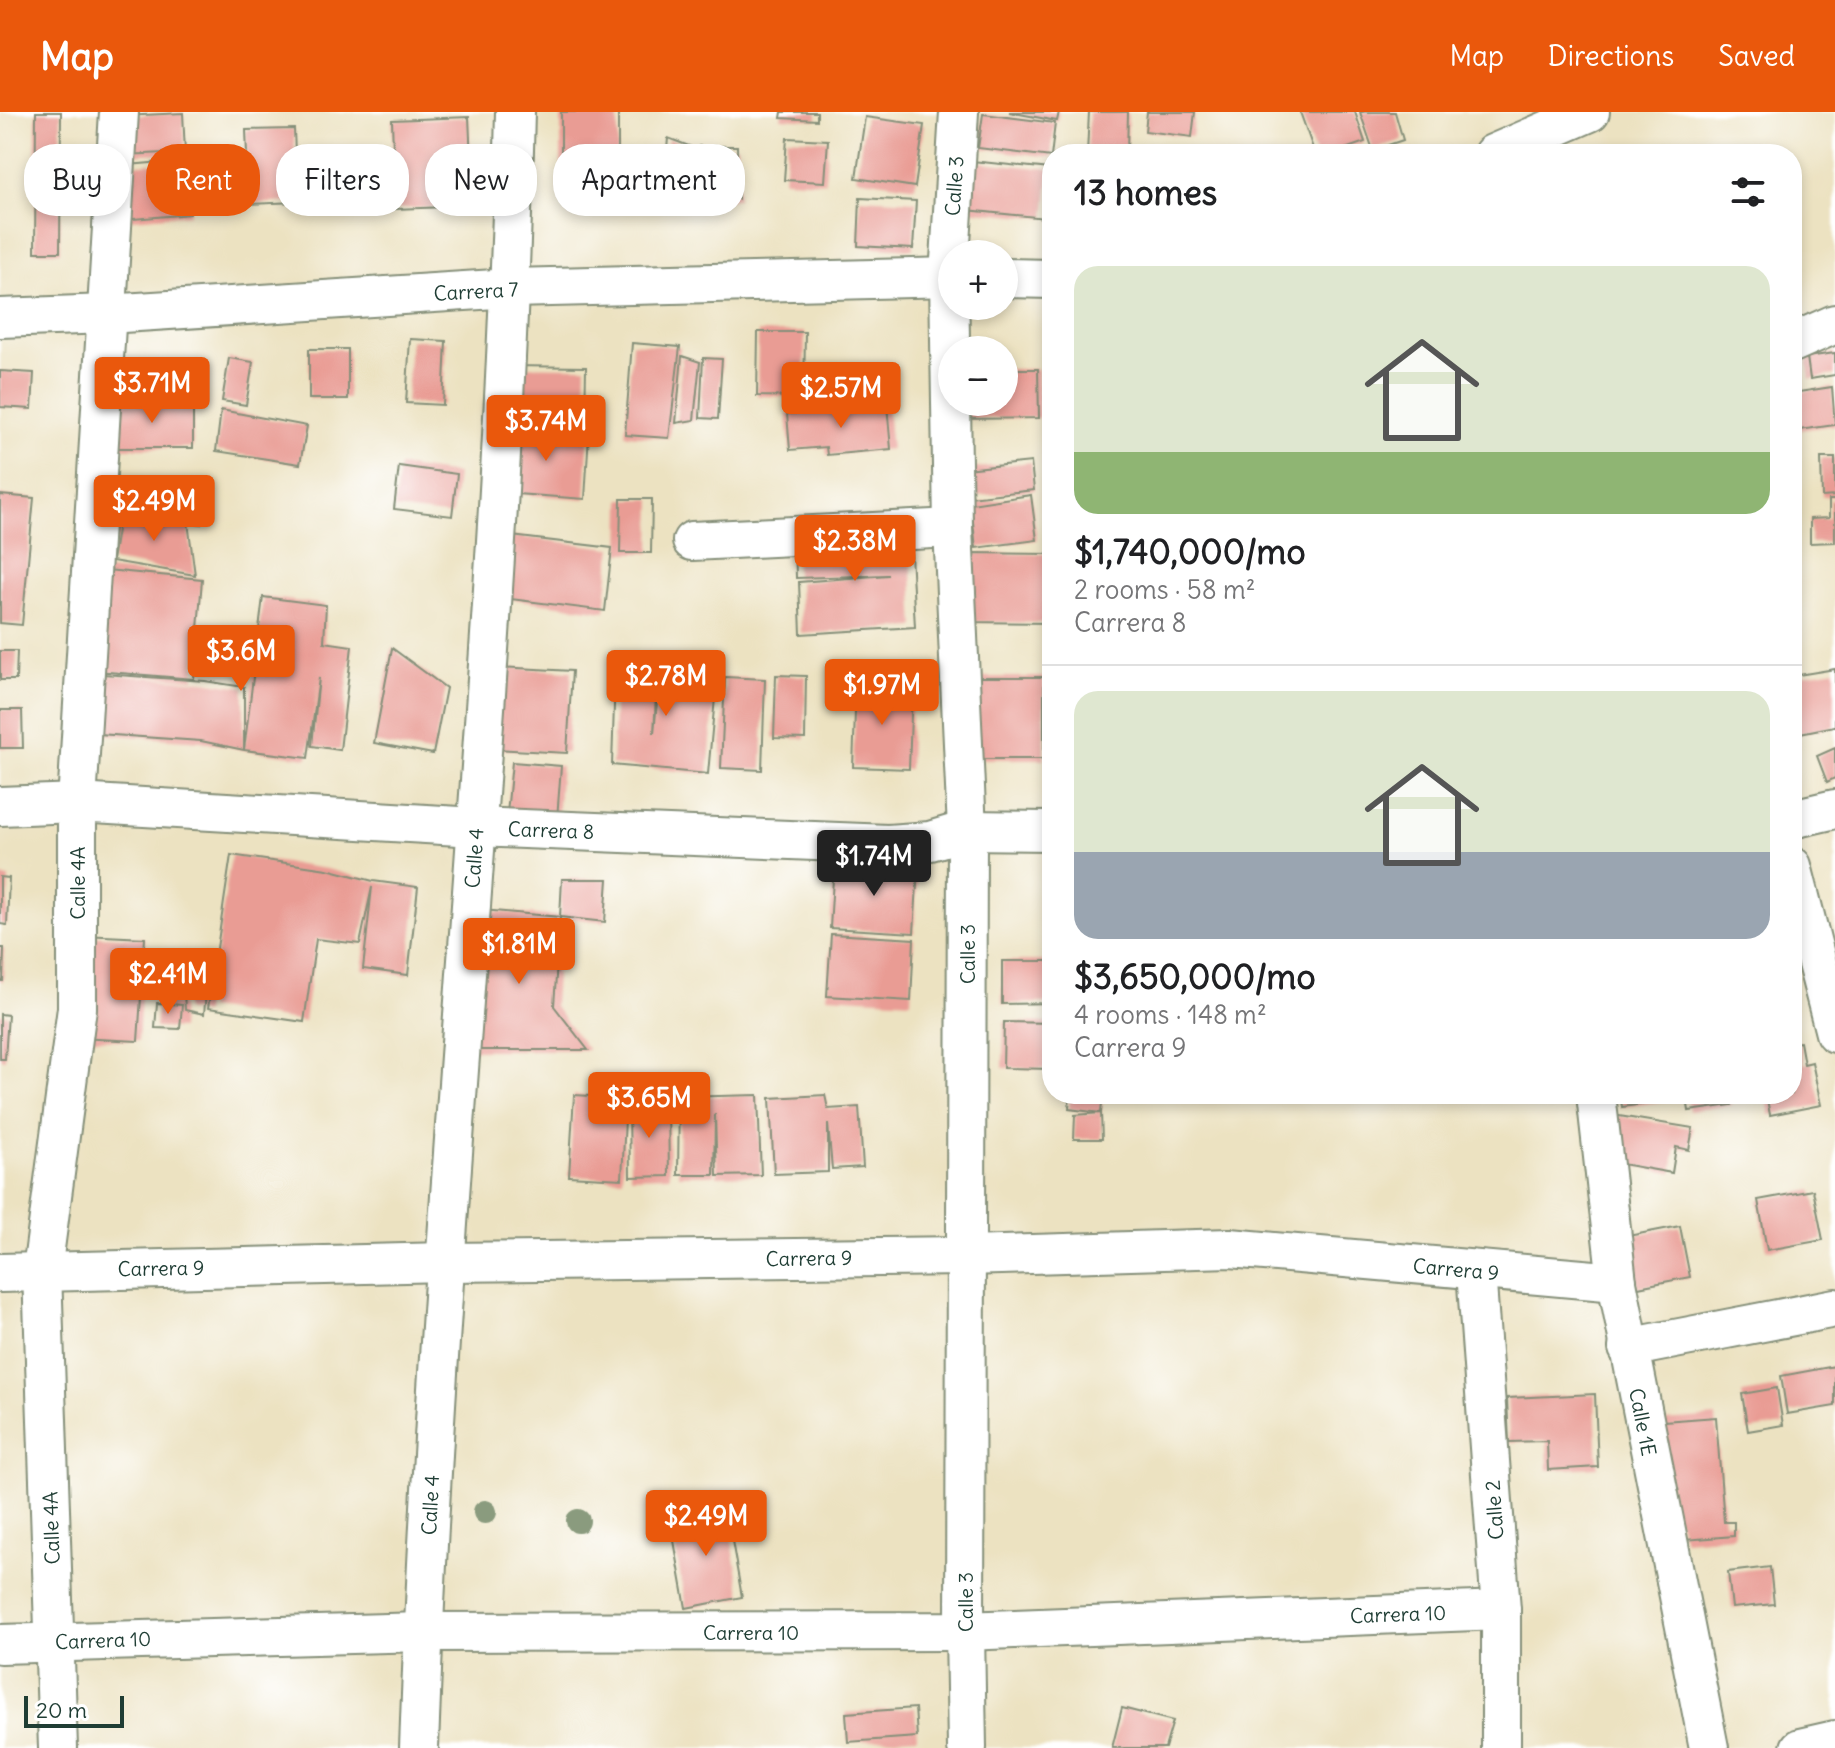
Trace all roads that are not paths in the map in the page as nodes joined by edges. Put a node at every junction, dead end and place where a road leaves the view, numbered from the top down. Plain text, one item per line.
1 (119, 112) edge
2 (515, 112) edge
3 (959, 112) edge
4 (1590, 112) edge
5 (1543, 144) edge
6 (952, 240) edge
7 (938, 277) edge
8 (1018, 278) edge
9 (1042, 279) edge
10 (511, 288) junction
11 (107, 314) junction
12 (0, 318) edge
13 (951, 320) edge
14 (1835, 324) edge
15 (1802, 339) edge
16 (953, 528) junction
17 (692, 541) dead end
18 (77, 803) junction
19 (0, 806) edge
20 (1833, 810) edge
21 (1802, 817) edge
22 (476, 827) junction
23 (967, 830) junction
24 (1042, 831) edge
25 (1802, 905) edge
26 (1835, 1033) edge
27 (1597, 1104) edge
28 (966, 1256) junction
29 (445, 1262) junction
30 (42, 1271) junction
31 (1476, 1271) junction
32 (0, 1273) edge
33 (1617, 1282) junction
34 (1835, 1308) edge
35 (1628, 1348) junction
36 (1501, 1610) junction
37 (965, 1631) junction
38 (423, 1632) junction
39 (55, 1641) junction
40 (0, 1644) edge
41 (1835, 1740) edge
42 (58, 1748) edge
43 (419, 1748) edge
44 (967, 1748) edge
45 (1501, 1748) edge
46 (1709, 1748) edge
47 (1800, 1748) edge

1 - 11 street, Calle 4A
2 - 10 street, Calle 4
3 - 6 street, Calle 3
4 - 5 street
7 - 10 street, Carrera 7
8 - 9 street
10 - 11 street, Carrera 7
10 - 22 street, Calle 4
11 - 12 street, Carrera 7
11 - 18 street, Calle 4A
13 - 16 street, Calle 3
14 - 15 street
16 - 17 street
16 - 23 street, Calle 3
18 - 19 street, Carrera 8
18 - 22 street, Carrera 8
18 - 30 street, Calle 4A
20 - 21 street
22 - 23 street, Carrera 8
22 - 29 street, Calle 4
23 - 24 street, Carrera 8
23 - 28 street, Calle 3
25 - 26 street
27 - 33 street, Calle 1E
28 - 29 street, Carrera 9
28 - 31 street, Carrera 9
28 - 37 street, Calle 3
29 - 30 street, Carrera 9
29 - 38 street, Calle 4
30 - 32 street, Carrera 9
30 - 39 street, Calle 4A
31 - 33 street, Carrera 9
31 - 36 street, Calle 2
33 - 35 street, Calle 1E
34 - 35 street
35 - 46 street, Calle 1E
36 - 37 street, Carrera 10
36 - 45 street, Calle 2
37 - 38 street, Carrera 10
37 - 44 street, Calle 3
38 - 39 street, Carrera 10
38 - 43 street, Calle 4
39 - 40 street, Carrera 10
39 - 42 street, Calle 4A
41 - 47 street

